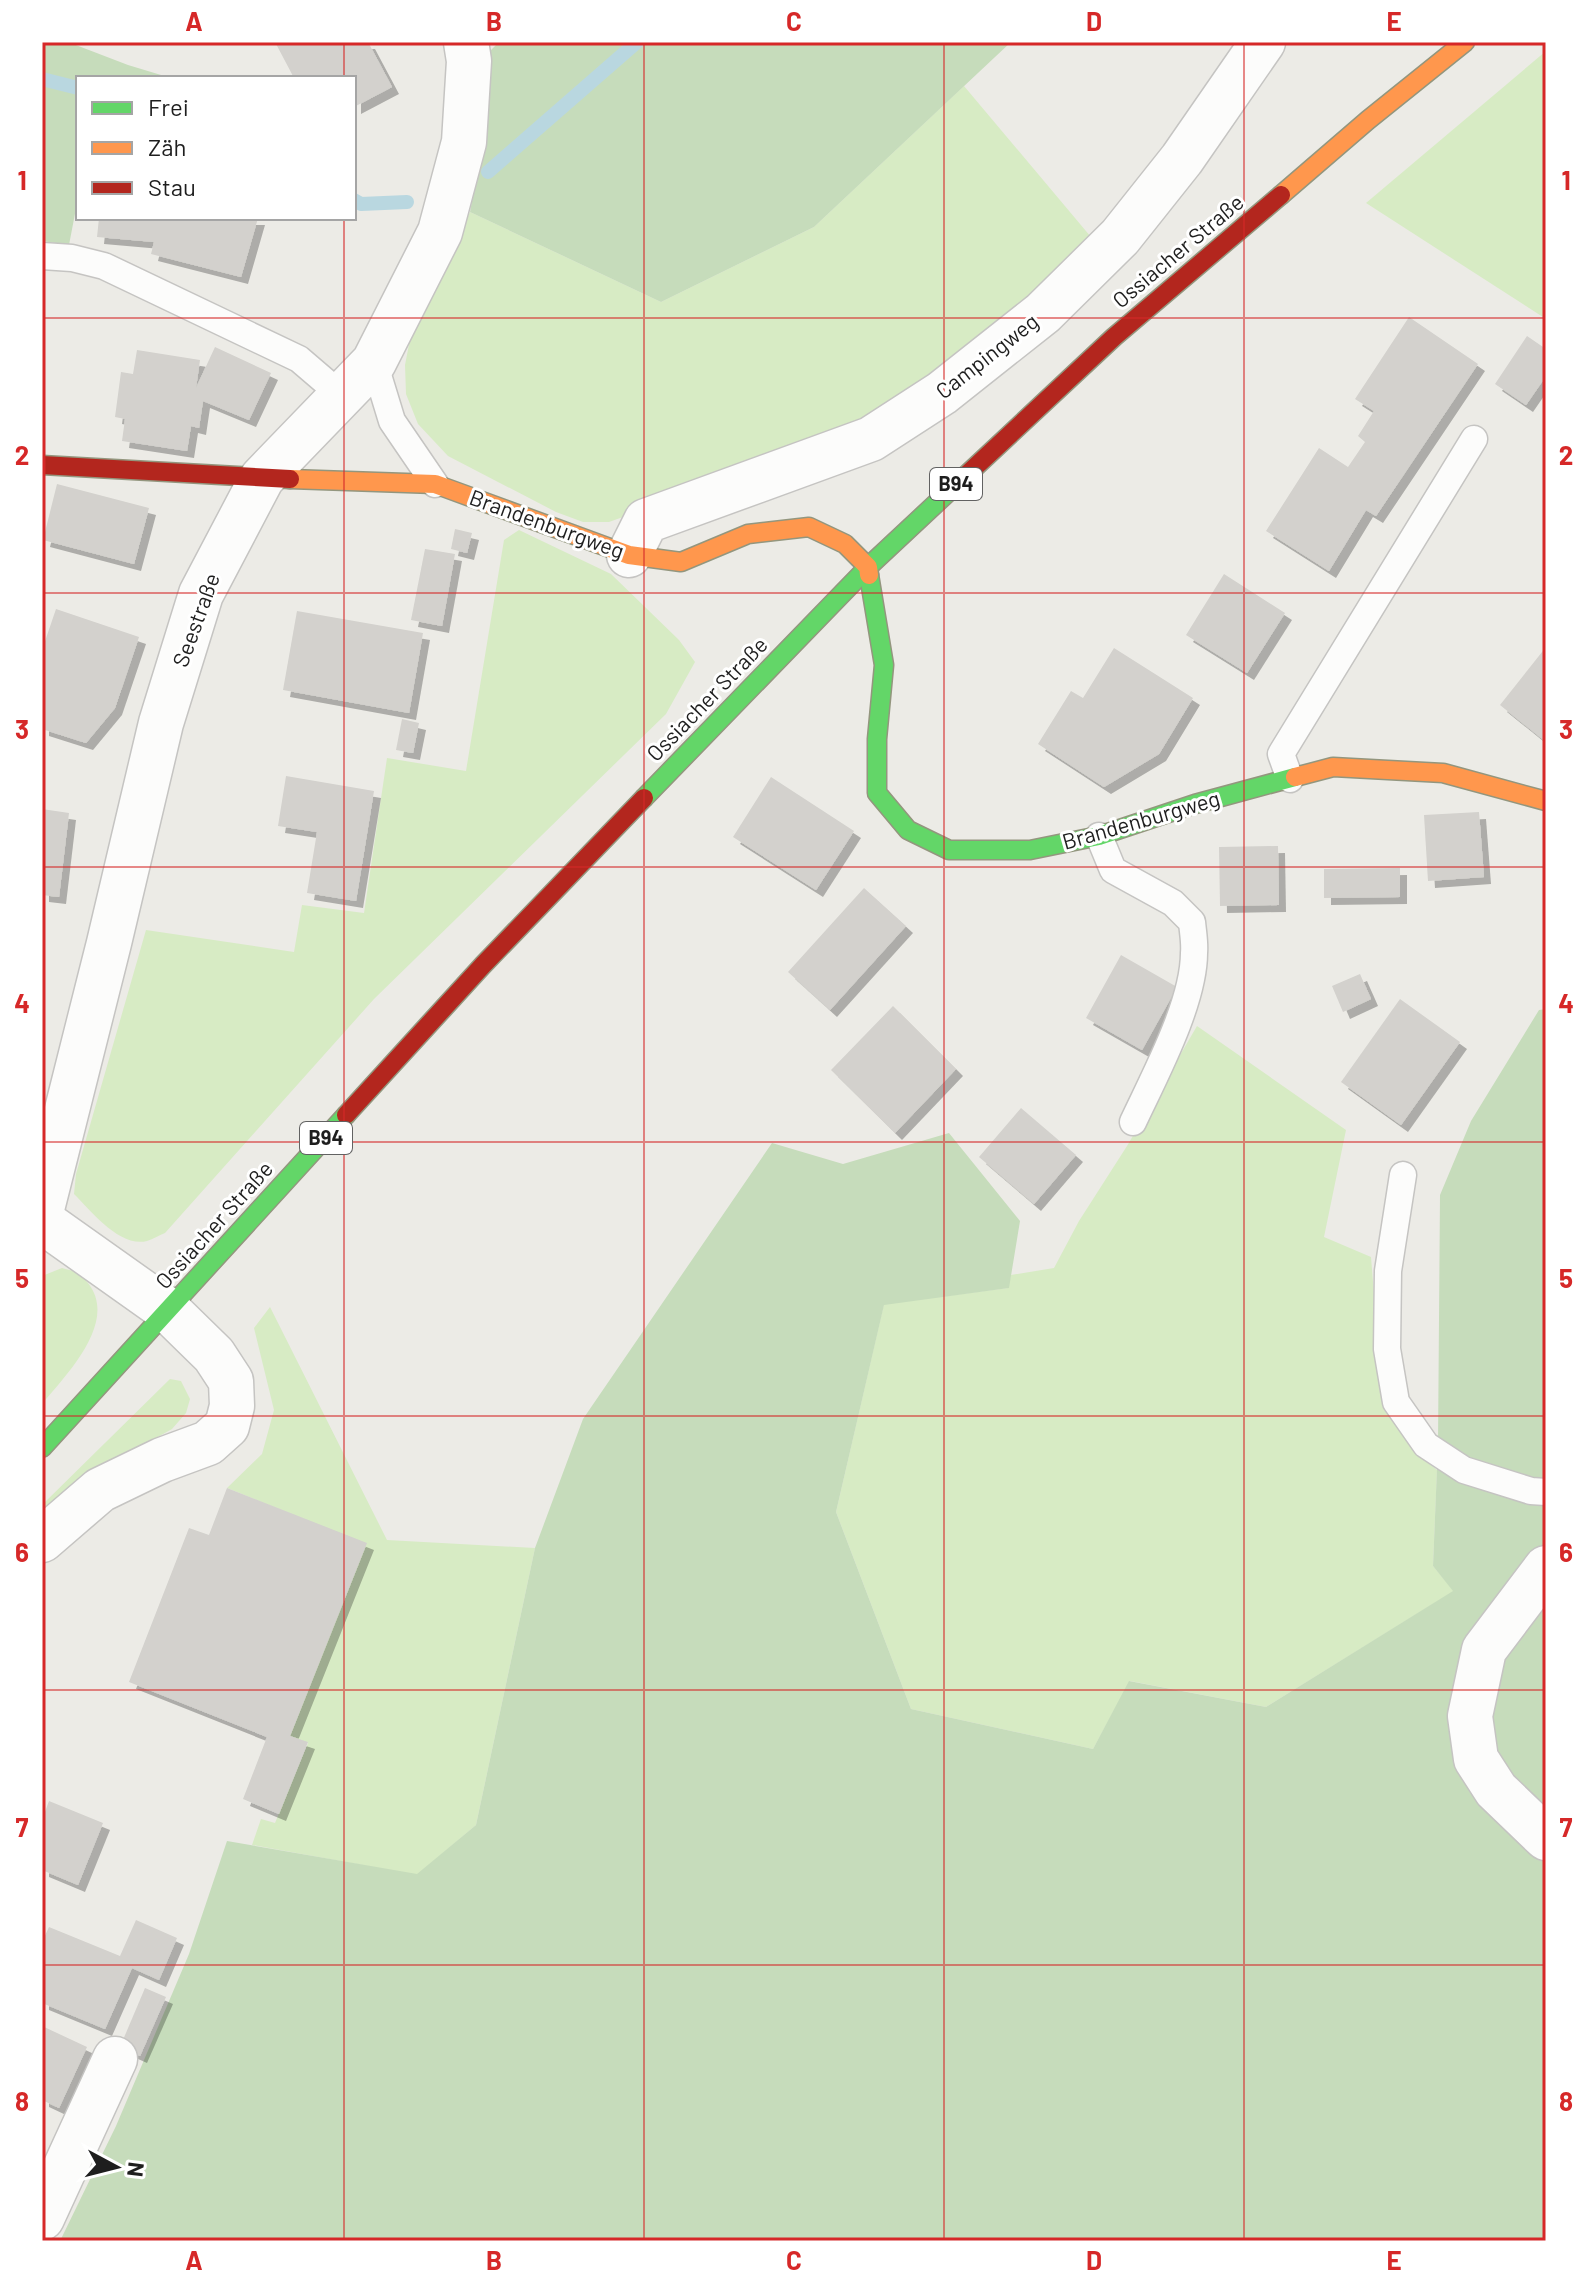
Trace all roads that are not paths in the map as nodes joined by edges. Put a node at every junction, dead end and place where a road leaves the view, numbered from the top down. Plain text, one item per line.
1 (466, 42) edge
2 (1263, 42) edge
3 (1465, 42) edge
4 (42, 256) edge
5 (374, 362) junction
6 (341, 395) junction
7 (1474, 439) dead end
8 (42, 465) edge
9 (262, 478) junction
10 (435, 484) junction
11 (629, 555) junction
12 (868, 567) junction
13 (1290, 779) junction
14 (1546, 801) edge
15 (1099, 836) junction
16 (1133, 1122) dead end
17 (1403, 1175) dead end
18 (42, 1209) edge
19 (42, 1221) edge
20 (169, 1311) junction
21 (42, 1448) edge
22 (1546, 1492) edge
23 (42, 1540) edge
24 (1546, 1568) edge
25 (1546, 1838) edge
26 (115, 2059) dead end
27 (42, 2218) edge

1 - 5 street, Seestraße
2 - 11 street, Campingweg
3 - 12 main road, Ossiacher Straße / B94
4 - 6 lane
5 - 6 street, Seestraße
5 - 10 lane
6 - 9 street, Seestraße
7 - 13 lane
8 - 9 main road, Brandenburgweg
9 - 10 main road, Brandenburgweg
9 - 18 street, Seestraße
10 - 11 main road, Brandenburgweg
11 - 12 main road, Brandenburgweg
12 - 15 main road, Brandenburgweg
12 - 20 main road, Ossiacher Straße / B94
13 - 14 main road, Brandenburgweg
13 - 15 main road, Brandenburgweg
15 - 16 lane
17 - 22 lane
19 - 20 street
20 - 21 main road, Ossiacher Straße / B94
20 - 23 street
24 - 25 street
26 - 27 street

